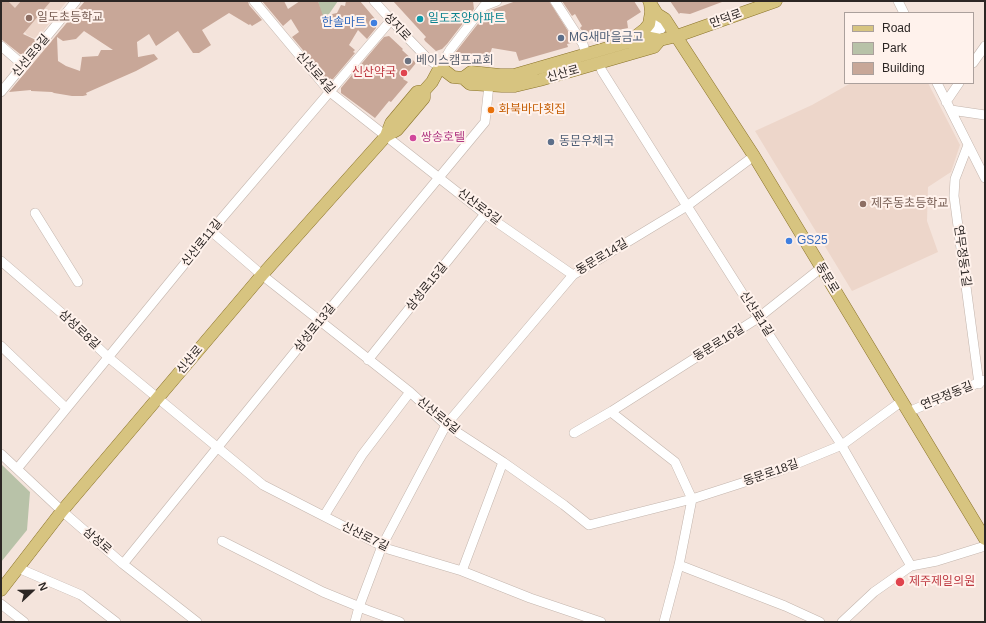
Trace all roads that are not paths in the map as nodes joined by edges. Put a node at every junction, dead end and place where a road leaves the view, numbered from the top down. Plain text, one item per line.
1 (76, 1) edge
2 (254, 1) edge
3 (374, 1) edge
4 (497, 1) edge
5 (555, 1) edge
6 (652, 1) edge
7 (776, 1) edge
8 (898, 1) edge
9 (481, 4) edge
10 (749, 6) edge
11 (904, 12) edge
12 (391, 20) junction
13 (677, 36) junction
14 (660, 40) junction
15 (628, 42) junction
16 (1, 46) edge
17 (985, 46) edge
18 (586, 55) junction
19 (974, 62) edge
20 (599, 63) junction
21 (23, 65) junction
22 (440, 67) junction
23 (463, 78) junction
24 (937, 84) edge
25 (958, 84) edge
26 (489, 85) junction
27 (1, 92) edge
28 (330, 92) junction
29 (946, 102) junction
30 (951, 110) junction
31 (985, 115) edge
32 (386, 136) junction
33 (968, 145) junction
34 (754, 156) junction
35 (440, 178) junction
36 (985, 178) edge
37 (687, 206) junction
38 (36, 213) dead end
39 (485, 214) junction
40 (211, 231) junction
41 (1, 261) edge
42 (822, 268) junction
43 (262, 275) junction
44 (573, 275) junction
45 (78, 282) dead end
46 (758, 318) junction
47 (320, 321) junction
48 (1, 346) edge
49 (108, 357) junction
50 (368, 360) junction
51 (982, 382) edge
52 (410, 392) junction
53 (158, 398) junction
54 (905, 406) junction
55 (66, 408) junction
56 (611, 412) junction
57 (446, 425) junction
58 (574, 433) dead end
59 (842, 445) junction
60 (218, 447) junction
61 (1, 454) edge
62 (503, 462) junction
63 (17, 469) junction
64 (692, 499) junction
65 (62, 511) junction
66 (324, 516) junction
67 (985, 540) edge
68 (222, 541) dead end
69 (382, 546) junction
70 (985, 546) edge
71 (123, 564) junction
72 (679, 565) junction
73 (911, 566) junction
74 (18, 568) junction
75 (462, 571) junction
76 (1, 590) edge
77 (1, 604) edge
78 (359, 607) junction
79 (191, 620) edge
80 (24, 622) edge
81 (116, 622) edge
82 (355, 622) edge
83 (400, 622) edge
84 (601, 622) edge
85 (664, 622) edge
86 (820, 622) edge
87 (842, 622) edge

1 - 21 street, 신선로9길
2 - 28 street, 신선로4길
3 - 12 street, 성지로
4 - 9 street
5 - 18 street
6 - 13 main road, 동문로
6 - 15 main road
7 - 10 main road, 만덕로
8 - 11 street
9 - 22 street
10 - 13 main road, 만덕로
12 - 22 street, 성지로
12 - 28 street, 신산로11길
13 - 14 main road, 신산로
13 - 34 main road, 동문로
14 - 15 main road, 신산로
14 - 20 main road, 신산로
15 - 18 main road, 신산로
16 - 21 street
17 - 19 street
18 - 23 main road, 신산로
20 - 26 main road, 신산로
20 - 37 street, 신산로1길
21 - 27 street, 신선로9길
22 - 23 main road, 신산로
22 - 32 main road, 신산로
23 - 26 main road, 신산로
24 - 29 street
25 - 29 street
26 - 35 street, 삼성로13길
28 - 32 street, 신선로4길
28 - 40 street, 신산로11길
29 - 30 street
30 - 31 street
30 - 33 street
32 - 35 street, 신산로3길
32 - 43 main road, 신산로
33 - 36 street
33 - 51 street, 연무정동1길
34 - 37 street, 동문로14길
34 - 42 main road, 동문로
35 - 39 street, 신산로3길
35 - 47 street, 삼성로13길
37 - 44 street, 동문로14길
37 - 46 street, 신산로1길
38 - 45 street
39 - 44 street, 신산로3길
39 - 50 street, 삼성로15길
40 - 43 street, 신산로5길
40 - 49 street, 신산로11길
41 - 49 street, 삼성로8길
42 - 46 street, 동문로16길
42 - 54 main road, 동문로
43 - 47 street, 신산로5길
43 - 53 main road, 신산로
44 - 57 street, 동문로14길
46 - 56 street, 동문로16길
46 - 59 street, 신산로1길
47 - 50 street, 신산로5길
47 - 60 street, 삼성로13길
48 - 55 street
49 - 53 street, 삼성로8길
49 - 55 street, 신산로11길
50 - 52 street, 신산로5길
51 - 54 street, 연무정동길
52 - 57 street, 신산로5길
52 - 66 street
53 - 60 street, 신산로7길
53 - 65 main road, 신산로
54 - 59 street, 동문로18길
54 - 67 main road, 동문로
55 - 63 street, 신산로11길
56 - 58 street, 동문로16길
56 - 64 street
57 - 62 street, 신산로5길
57 - 69 street, 동문로14길
59 - 64 street, 동문로18길
59 - 73 street, 신산로1길
60 - 66 street, 신산로7길
60 - 71 street, 삼성로13길
61 - 63 street, 삼성로
62 - 64 street, 신산로5길
62 - 75 street
63 - 65 street, 삼성로
64 - 72 street
65 - 71 street, 삼성로
65 - 74 main road, 신산로
66 - 69 street, 신산로7길
68 - 78 street
69 - 75 street, 신산로7길
69 - 78 street, 동문로14길
70 - 73 street
71 - 79 street, 삼성로
72 - 85 street
72 - 86 street
73 - 87 street
74 - 76 main road, 신산로
74 - 81 street
75 - 84 street, 신산로7길
77 - 80 street
78 - 82 street, 동문로14길
78 - 83 street

